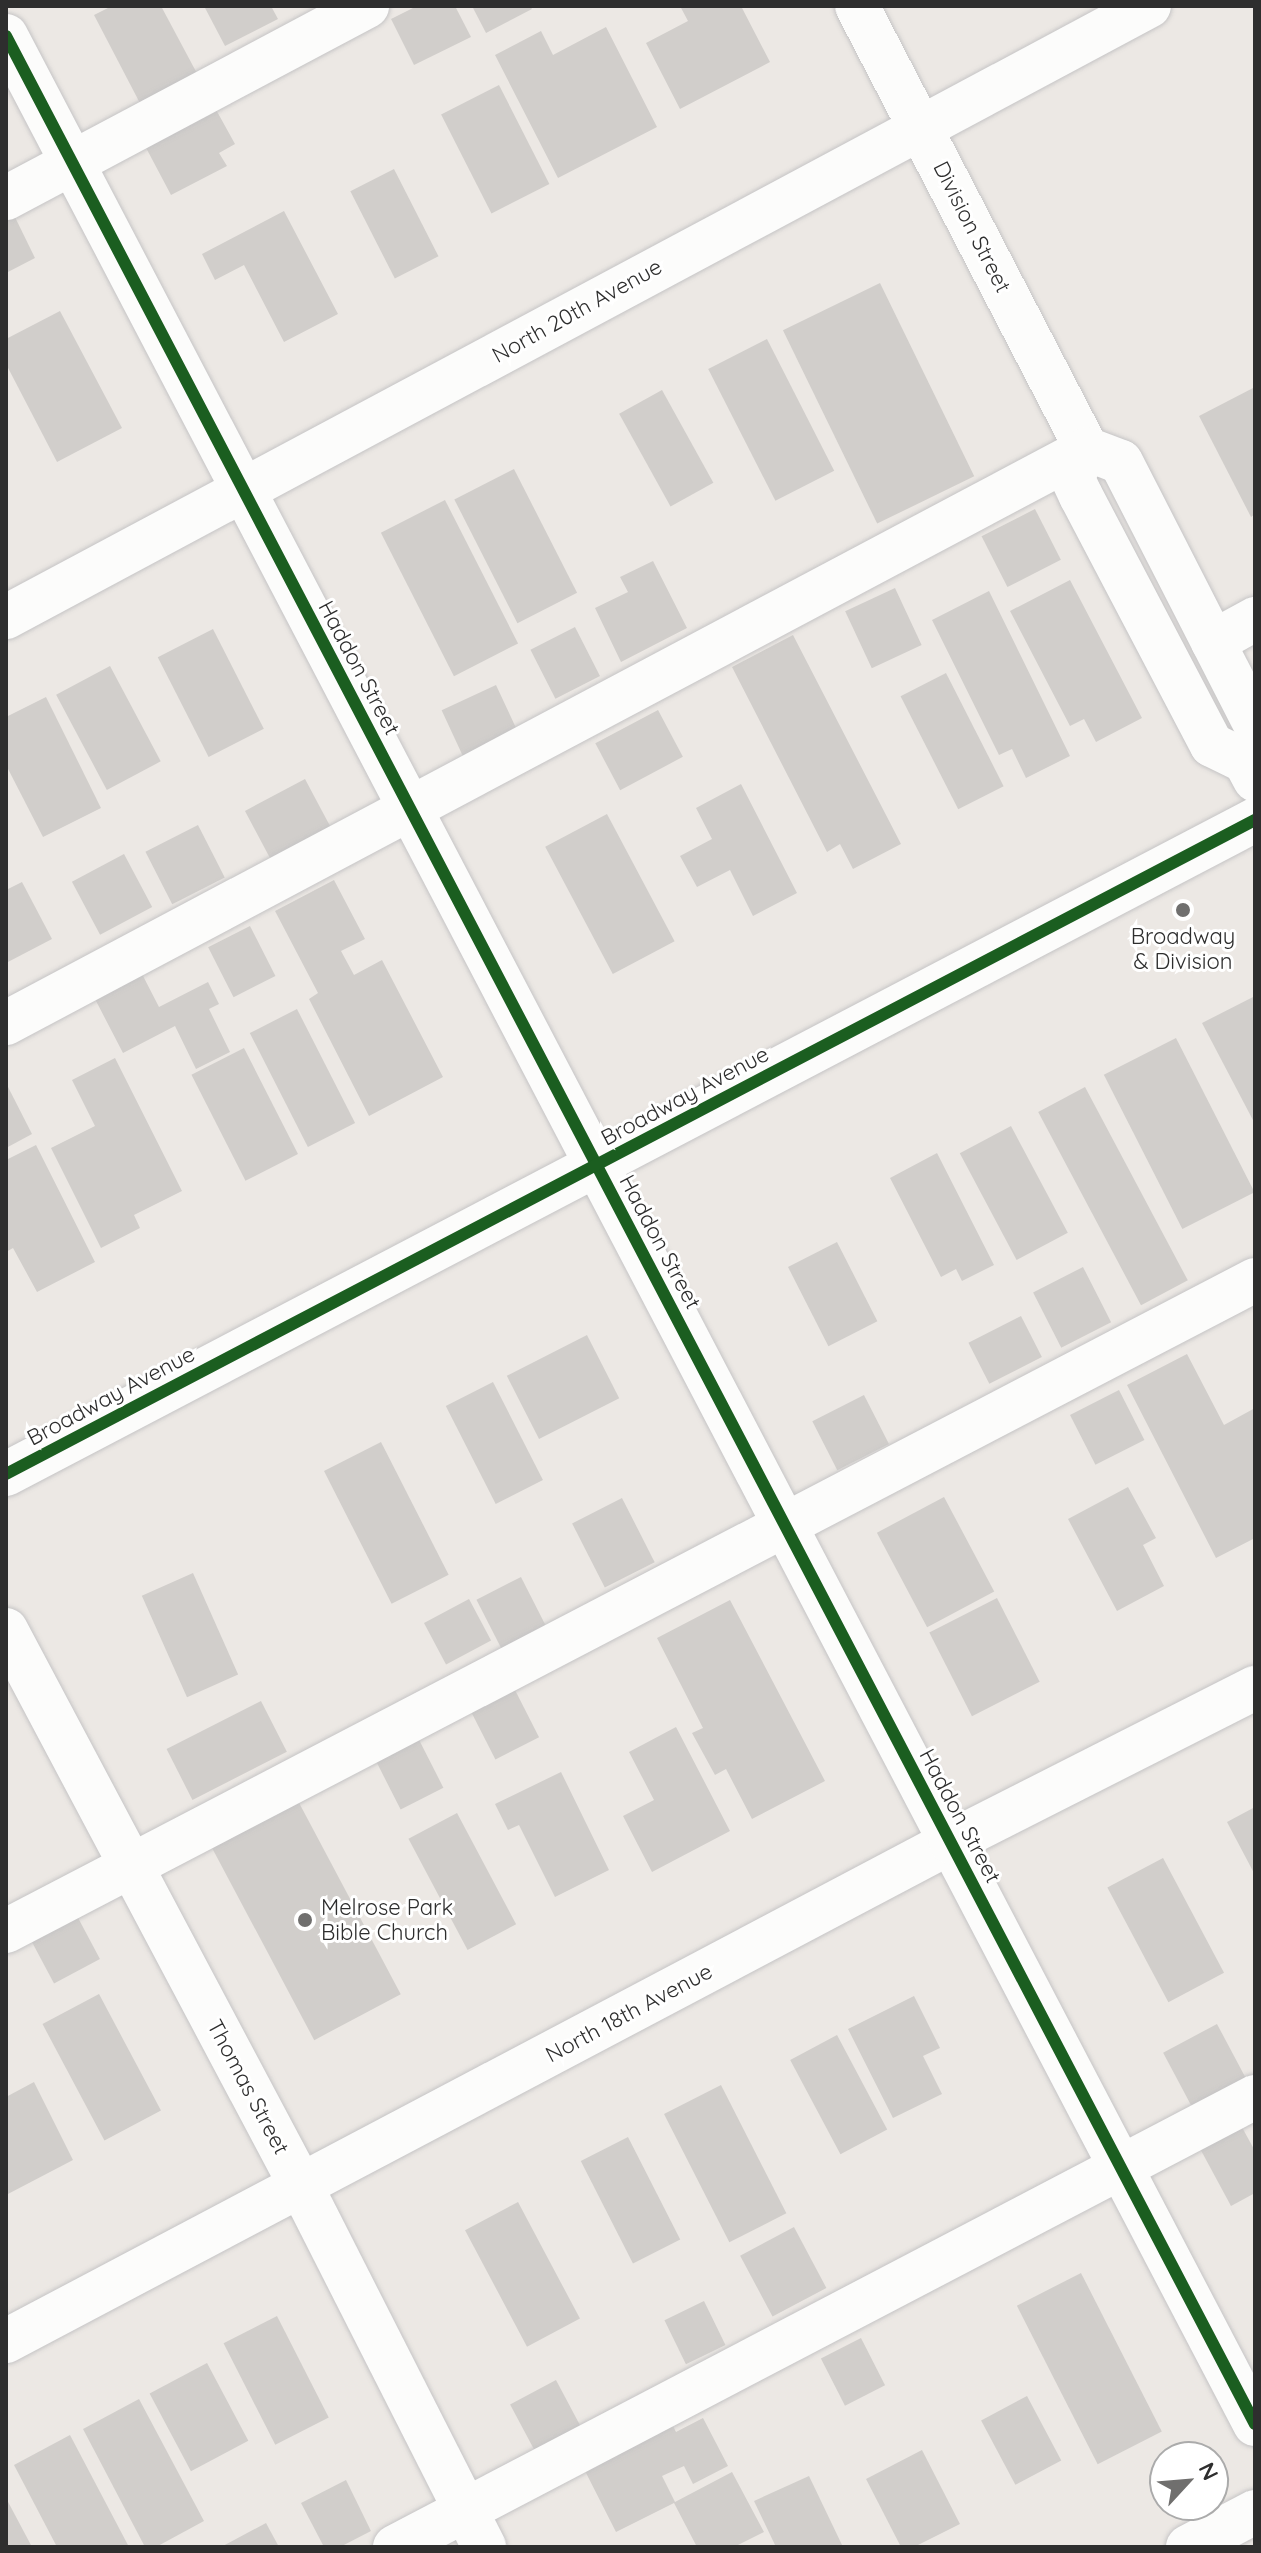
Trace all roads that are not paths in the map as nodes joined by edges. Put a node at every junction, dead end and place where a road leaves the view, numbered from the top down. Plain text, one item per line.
1 (367, 6) edge
2 (857, 6) edge
3 (1149, 6) edge
4 (6, 36) edge
5 (919, 125) junction
6 (72, 163) junction
7 (6, 198) edge
8 (1087, 449) junction
9 (246, 493) junction
10 (6, 617) edge
11 (1255, 619) edge
12 (1213, 642) junction
13 (1252, 749) edge
14 (412, 811) junction
15 (1255, 820) edge
16 (6, 1023) edge
17 (597, 1164) junction
18 (1255, 1280) edge
19 (6, 1474) edge
20 (785, 1525) junction
21 (6, 1630) edge
22 (1255, 1688) edge
23 (951, 1842) junction
24 (131, 1866) junction
25 (6, 1931) edge
26 (1255, 2097) edge
27 (1121, 2168) junction
28 (301, 2186) junction
29 (6, 2341) edge
30 (1255, 2424) edge
31 (1255, 2512) edge
32 (474, 2529) edge
33 (395, 2547) edge
34 (1188, 2547) edge

1 - 6 street
2 - 5 street, Division Street
3 - 5 street, North 20th Avenue
4 - 6 street, Haddon Street
5 - 8 street, Division Street
5 - 9 street, North 20th Avenue
6 - 7 street
6 - 9 street, Haddon Street
8 - 12 street
8 - 13 street
8 - 14 street
9 - 10 street, North 20th Avenue
9 - 14 street, Haddon Street
11 - 12 street
12 - 13 street
14 - 16 street
14 - 17 street, Haddon Street
15 - 17 street, Broadway Avenue
17 - 19 street, Broadway Avenue
17 - 20 street, Haddon Street
18 - 20 street
20 - 23 street, Haddon Street
20 - 24 street
21 - 24 street, Thomas Street
22 - 23 street, North 18th Avenue
23 - 27 street, Haddon Street
23 - 28 street, North 18th Avenue
24 - 25 street
24 - 28 street, Thomas Street
26 - 27 street
27 - 30 street, Haddon Street
27 - 32 street
28 - 29 street, North 18th Avenue
28 - 32 street, Thomas Street
31 - 34 street
32 - 33 street

